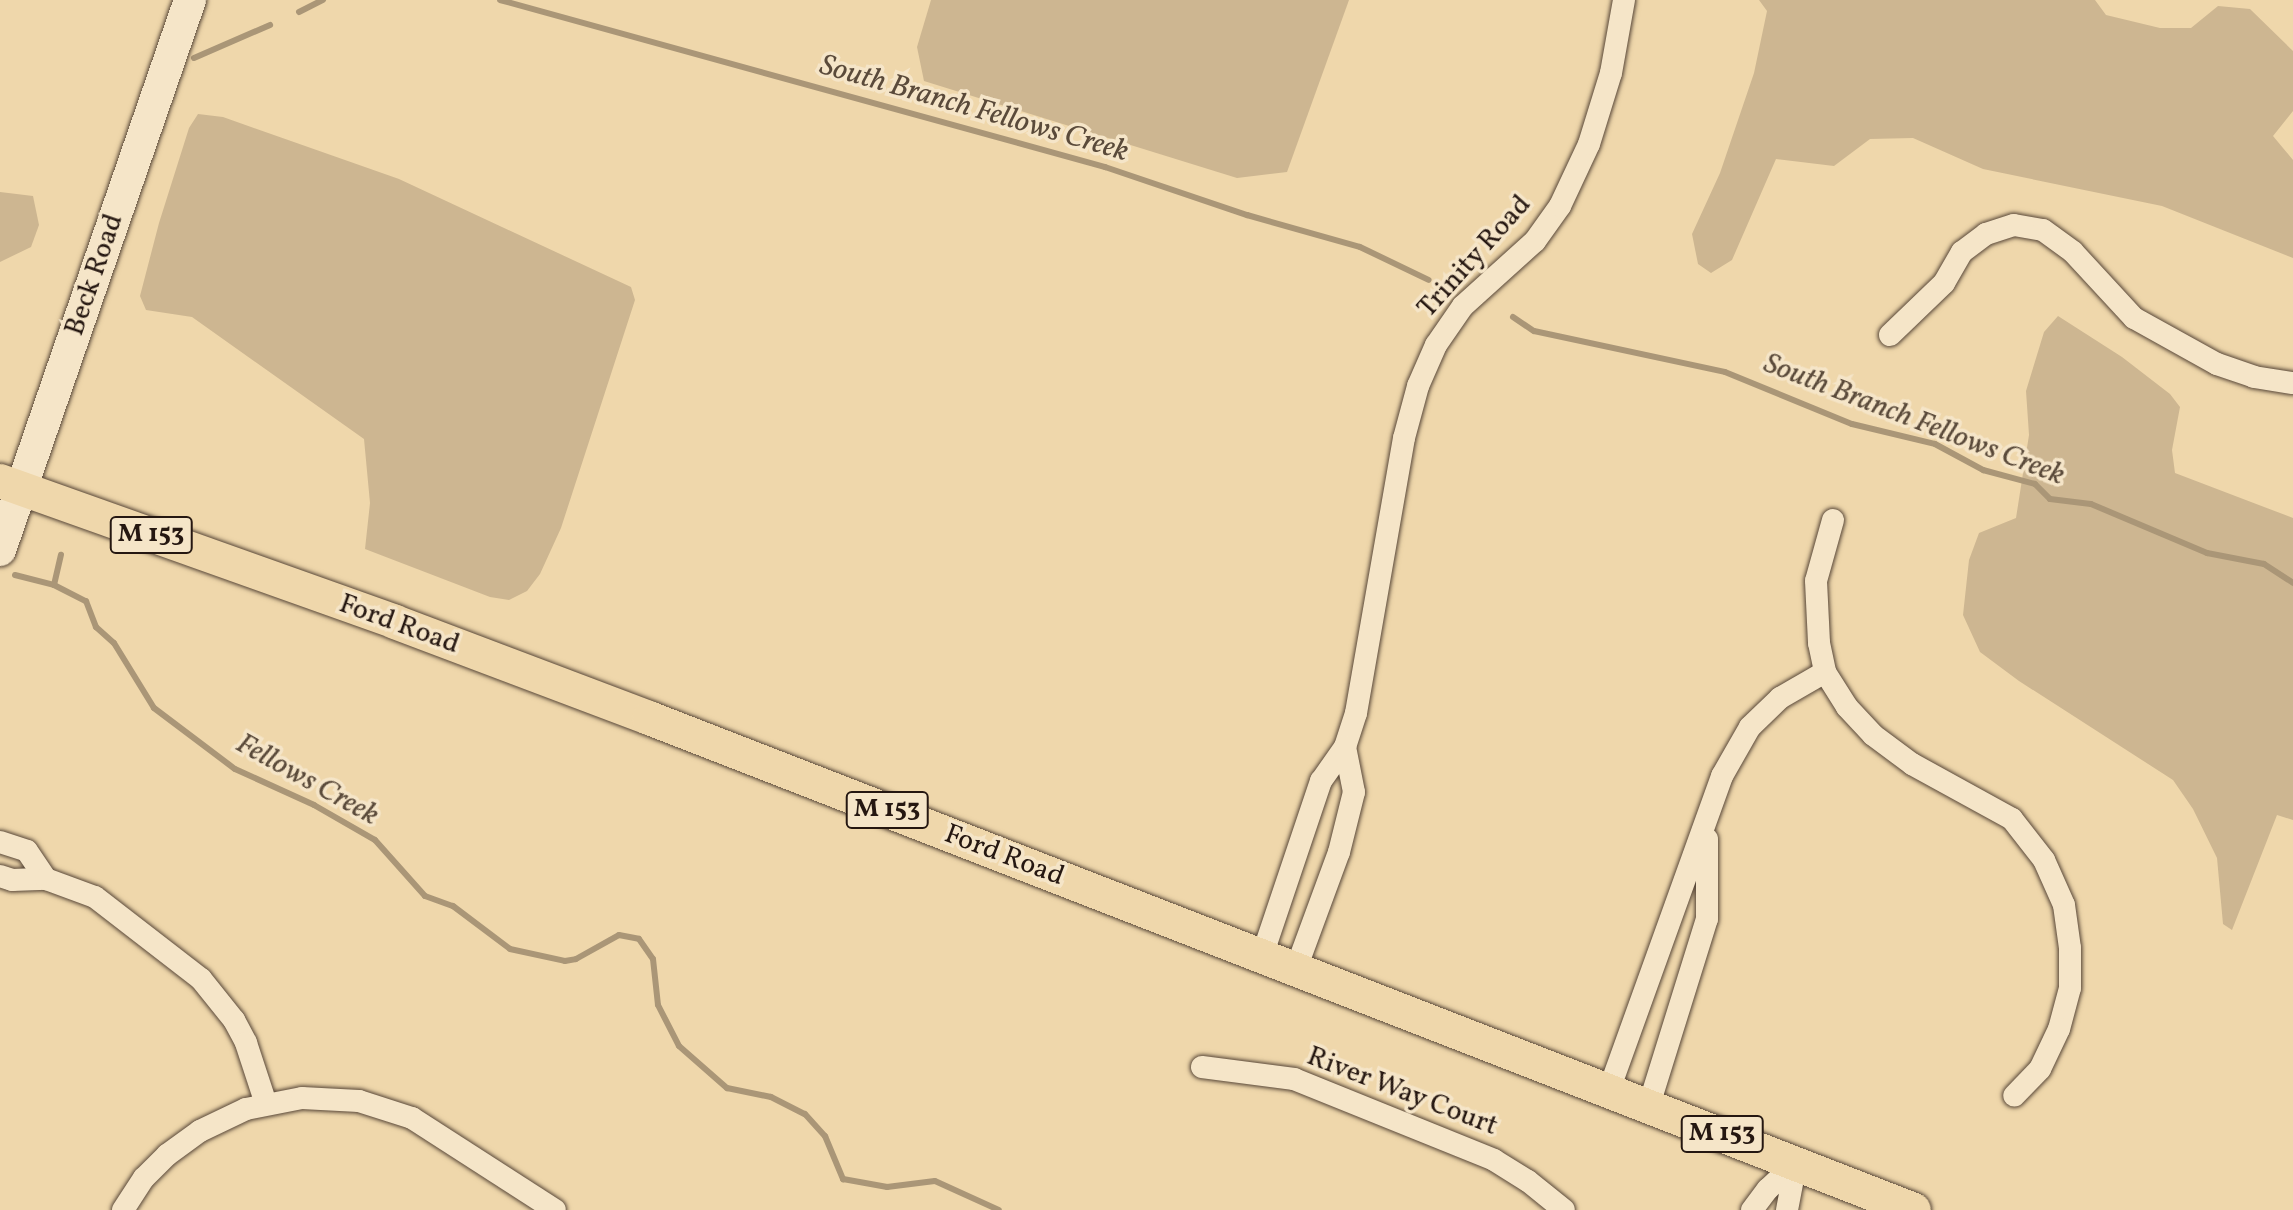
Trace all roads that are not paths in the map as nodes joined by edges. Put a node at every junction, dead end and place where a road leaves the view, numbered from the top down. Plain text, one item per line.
1 (190, 0) edge
2 (1624, 0) edge
3 (1890, 335) dead end
4 (2293, 383) edge
5 (11, 485) edge
6 (1833, 520) dead end
7 (0, 550) edge
8 (1825, 672) junction
9 (1345, 747) junction
10 (1707, 821) junction
11 (0, 842) edge
12 (0, 876) edge
13 (46, 879) junction
14 (1666, 936) junction
15 (1700, 949) junction
16 (1262, 956) junction
17 (1296, 969) junction
18 (1202, 1067) dead end
19 (1609, 1090) junction
20 (2014, 1096) dead end
21 (266, 1104) junction
22 (1649, 1105) junction
23 (1796, 1163) junction
24 (123, 1210) edge
25 (555, 1210) edge
26 (1564, 1210) edge
27 (1752, 1210) edge
28 (1787, 1210) edge
29 (1914, 1210) edge

1 - 5 main road, Beck Road
2 - 9 street, Trinity Road
3 - 4 street
5 - 7 main road, Beck Road
5 - 16 main road, Ford Road / M 153
6 - 8 street
8 - 10 street
8 - 20 street
9 - 16 street, Trinity Road
9 - 17 street, Trinity Road
10 - 14 street
10 - 15 street
11 - 13 street
12 - 13 street
13 - 21 street
14 - 15 street
14 - 19 street
15 - 22 street
16 - 17 main road, Ford Road / M 153
17 - 19 main road, Ford Road / M 153
18 - 26 street, River Way Court
19 - 22 main road, Ford Road / M 153
21 - 24 street
21 - 25 street
22 - 23 main road, Ford Road / M 153
23 - 27 street
23 - 28 street
23 - 29 main road, Ford Road / M 153

